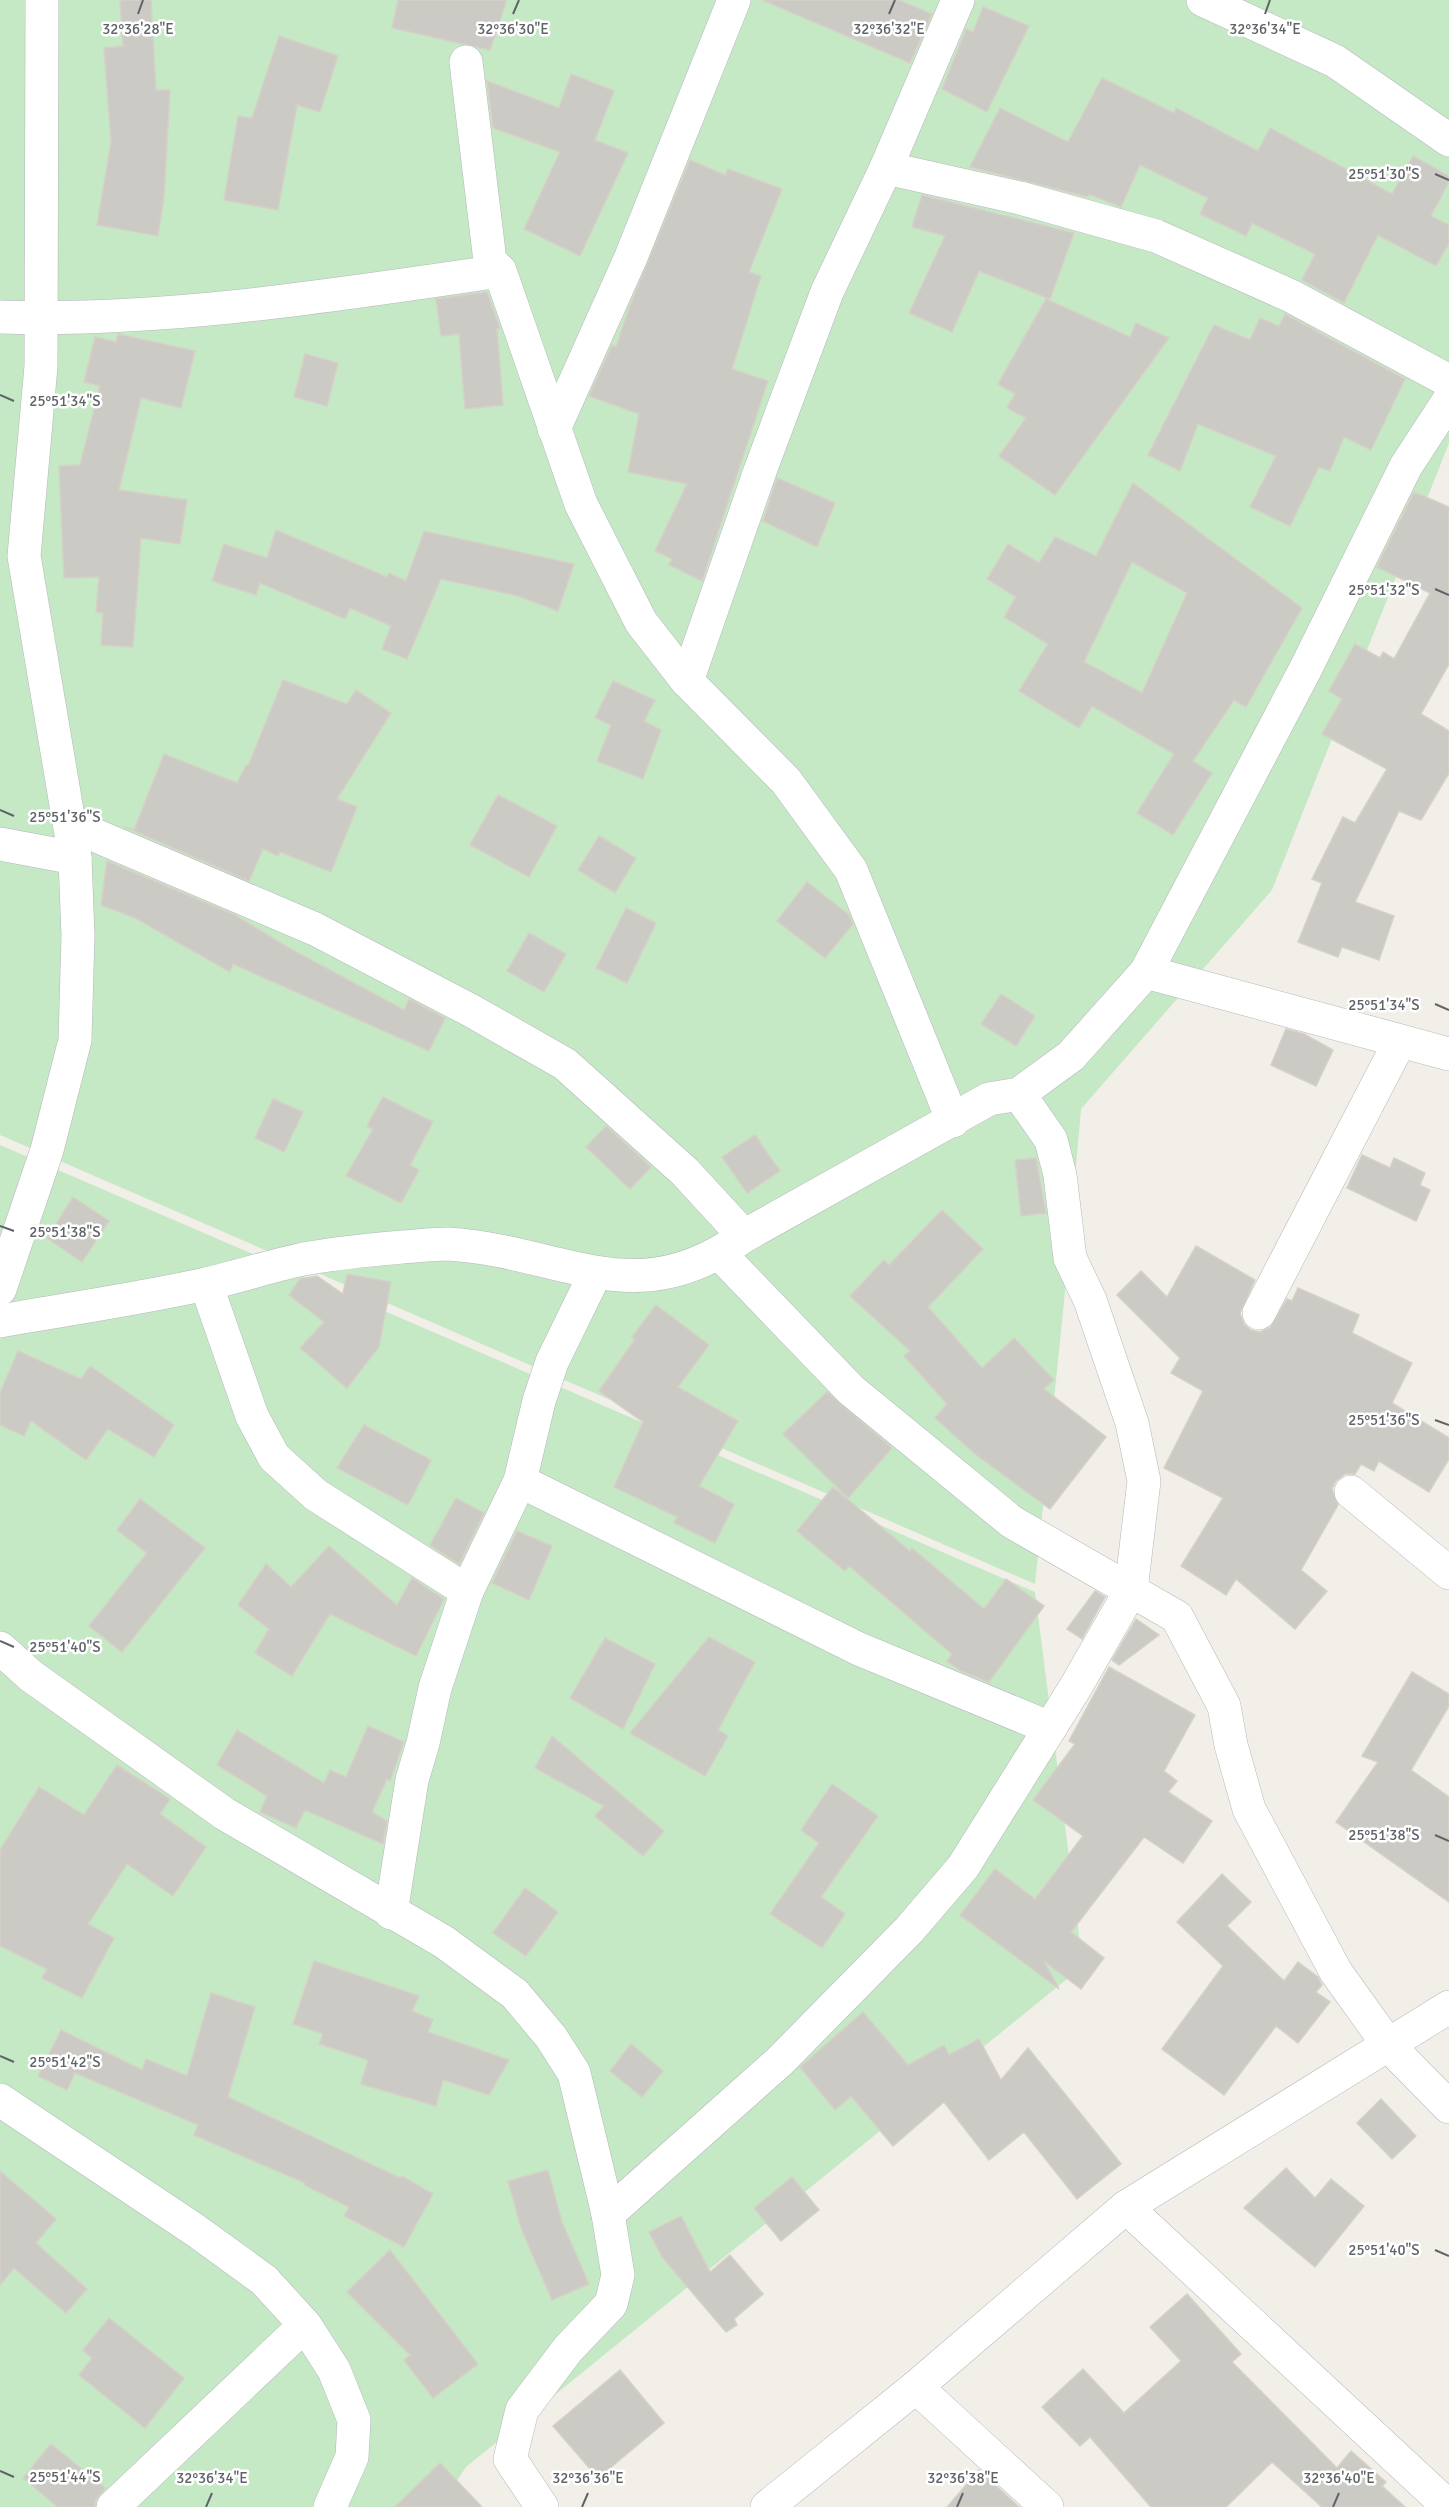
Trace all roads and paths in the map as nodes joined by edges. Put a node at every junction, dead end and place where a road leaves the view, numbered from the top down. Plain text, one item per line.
1 (42, 0) edge
2 (734, 0) edge
3 (958, 0) edge
4 (1203, 0) edge
5 (465, 62) dead end
6 (1449, 140) edge
7 (886, 168) junction
8 (500, 271) junction
9 (0, 317) edge
10 (40, 318) junction
11 (1449, 381) edge
12 (1449, 399) edge
13 (554, 429) junction
14 (687, 681) junction
15 (71, 825) junction
16 (0, 844) edge
17 (75, 858) junction
18 (1146, 972) junction
19 (1400, 1041) junction
20 (1449, 1054) edge
21 (1019, 1094) junction
22 (953, 1121) junction
23 (732, 1245) junction
24 (595, 1274) junction
25 (206, 1284) junction
26 (0, 1288) edge
27 (1259, 1313) dead end
28 (0, 1321) edge
29 (520, 1481) junction
30 (1351, 1492) dead end
31 (1449, 1573) edge
32 (1131, 1590) junction
33 (467, 1592) junction
34 (0, 1648) edge
35 (1050, 1728) junction
36 (391, 1913) junction
37 (1449, 2007) edge
38 (1389, 2046) junction
39 (0, 2100) edge
40 (1449, 2107) edge
41 (1126, 2207) junction
42 (608, 2214) junction
43 (305, 2325) junction
44 (916, 2387) junction
45 (113, 2507) edge
46 (330, 2507) edge
47 (542, 2507) edge
48 (767, 2507) edge
49 (1047, 2507) edge
50 (1449, 2507) edge

1 - 10 street
2 - 13 street
3 - 7 street
4 - 6 street
5 - 8 street
7 - 11 street
7 - 14 street
8 - 10 street
8 - 13 street
9 - 10 street
10 - 15 street
12 - 18 street
13 - 14 street
14 - 22 street
15 - 17 street
15 - 23 street
16 - 17 street
17 - 26 street
18 - 19 street
18 - 21 street
19 - 20 street
19 - 27 street
21 - 22 street
21 - 32 street
22 - 23 street
23 - 24 street
23 - 32 street
24 - 25 street
24 - 29 street
25 - 28 street
25 - 33 street
29 - 33 street
29 - 35 street
30 - 31 street
32 - 35 street
32 - 38 street
33 - 36 street
34 - 36 street
35 - 42 street
36 - 42 street
37 - 38 street
38 - 40 street
38 - 41 street
39 - 43 street
41 - 44 street
41 - 50 street
42 - 47 street
43 - 45 street
43 - 46 street
44 - 48 street
44 - 49 street

